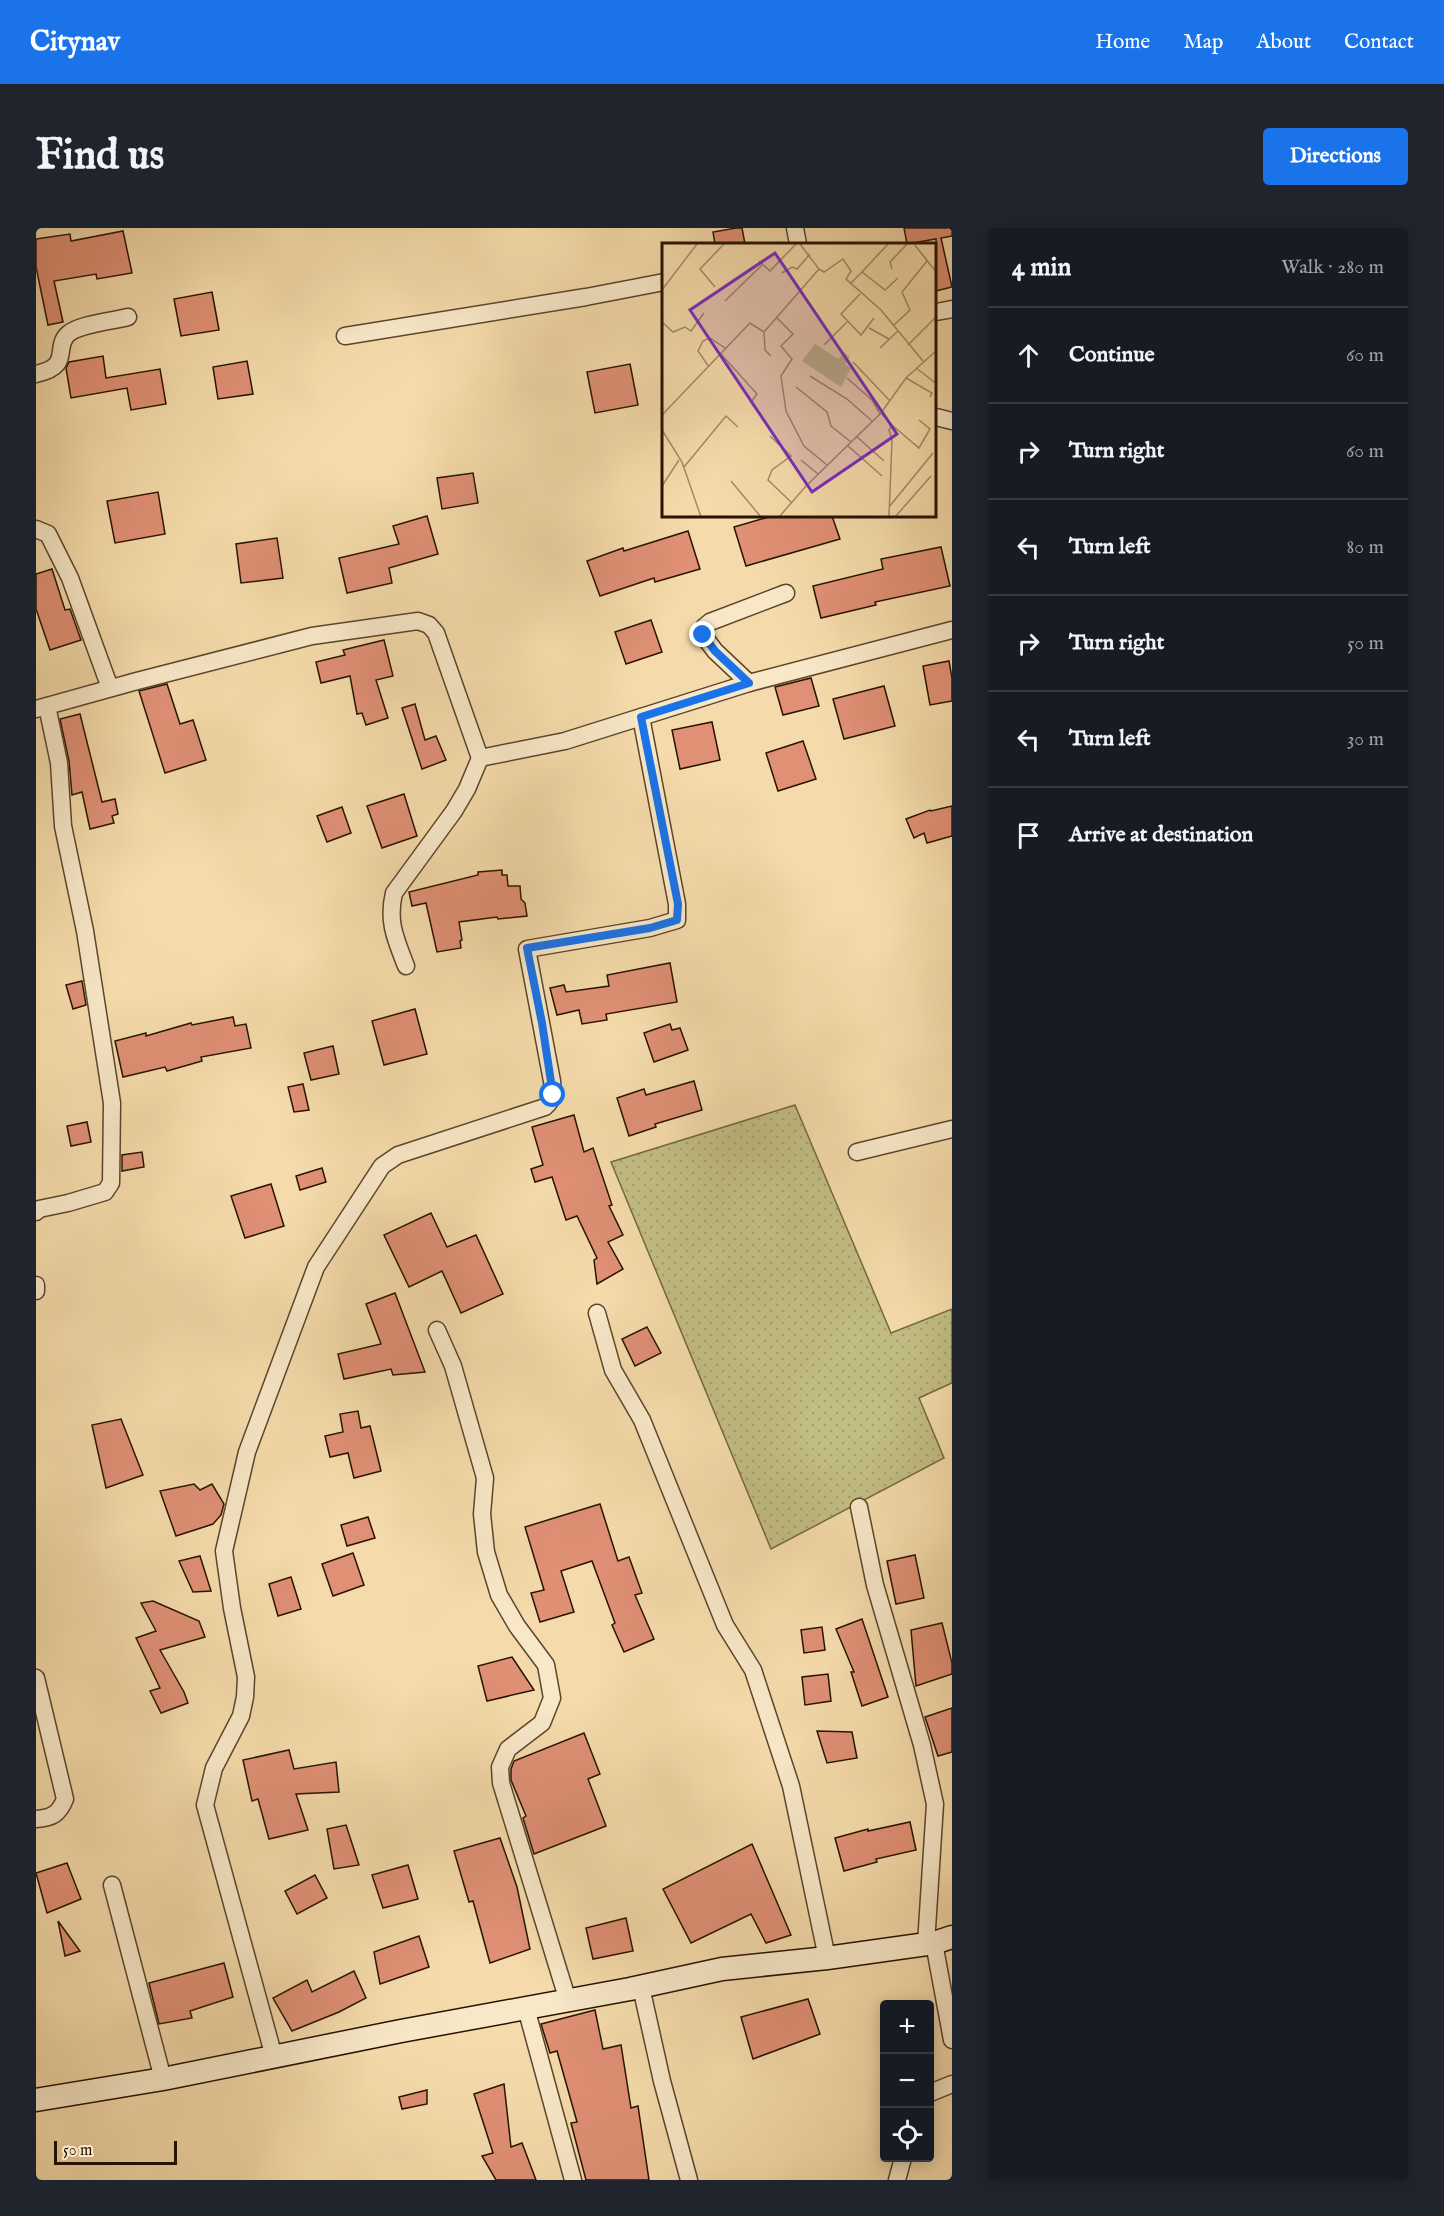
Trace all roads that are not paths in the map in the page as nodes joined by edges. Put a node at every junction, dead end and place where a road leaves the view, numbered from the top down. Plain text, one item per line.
1 (795, 228) edge
2 (798, 243) edge
3 (662, 282) edge
4 (952, 309) edge
5 (937, 312) edge
6 (128, 317) dead end
7 (345, 336) dead end
8 (36, 374) edge
9 (937, 417) edge
10 (952, 421) edge
11 (36, 529) edge
12 (786, 593) dead end
13 (952, 630) edge
14 (749, 683) junction
15 (110, 688) junction
16 (41, 708) edge
17 (641, 717) junction
18 (480, 758) junction
19 (406, 966) dead end
20 (952, 1129) edge
21 (856, 1152) dead end
22 (36, 1212) edge
23 (36, 1285) edge
24 (36, 1291) edge
25 (597, 1312) dead end
26 (437, 1330) dead end
27 (859, 1507) dead end
28 (36, 1678) edge
29 (36, 1820) edge
30 (112, 1885) dead end
31 (938, 1941) edge
32 (827, 1958) junction
33 (641, 1987) junction
34 (568, 2001) junction
35 (526, 2008) junction
36 (952, 2040) edge
37 (274, 2057) junction
38 (163, 2079) junction
39 (952, 2084) edge
40 (934, 2091) edge
41 (36, 2100) edge
42 (902, 2162) edge
43 (573, 2180) edge
44 (689, 2180) edge
45 (897, 2180) edge

1 - 2 street
3 - 7 street
4 - 5 street
6 - 8 street
9 - 10 street
11 - 15 street
12 - 14 street
13 - 14 street
14 - 17 street
15 - 16 street
15 - 18 street
16 - 22 street
17 - 18 street
17 - 37 street
18 - 19 street
20 - 21 street
23 - 24 street
25 - 32 street
26 - 34 street
27 - 31 street
28 - 29 street
30 - 38 street
31 - 32 street
31 - 36 street
32 - 33 street
33 - 34 street
33 - 44 street
34 - 35 street
35 - 37 street
35 - 43 street
37 - 38 street
38 - 41 street
39 - 40 street
42 - 45 street

